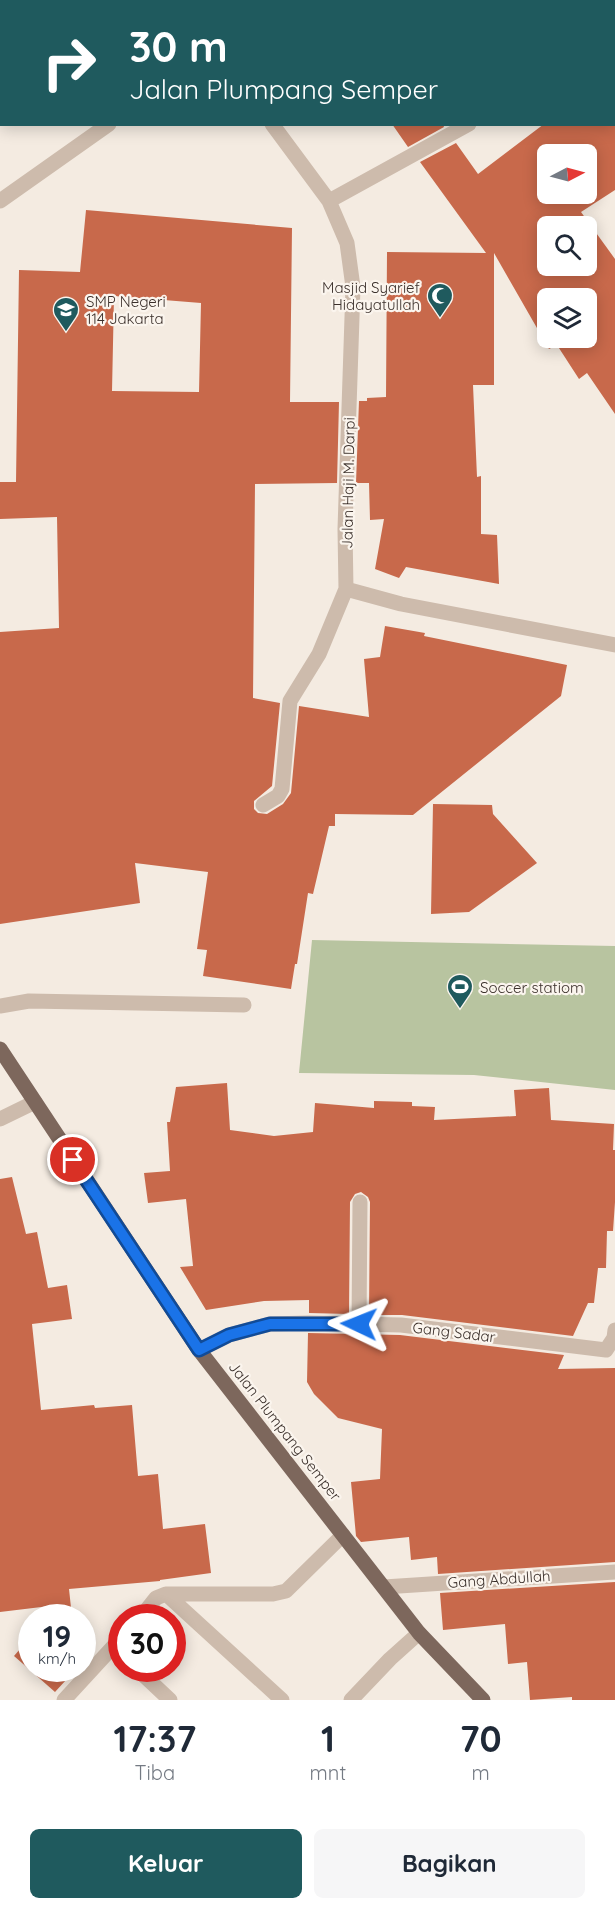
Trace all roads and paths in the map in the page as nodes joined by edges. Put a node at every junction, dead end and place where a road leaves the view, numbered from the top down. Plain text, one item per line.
1 (106, 126) edge
2 (273, 126) edge
3 (465, 126) edge
4 (0, 201) edge
5 (329, 201) junction
6 (346, 589) junction
7 (615, 645) edge
8 (263, 805) dead end
9 (244, 1005) dead end
10 (0, 1006) edge
11 (0, 1049) edge
12 (35, 1102) junction
13 (0, 1119) edge
14 (360, 1202) dead end
15 (359, 1324) junction
16 (615, 1330) edge
17 (199, 1350) junction
18 (343, 1535) junction
19 (615, 1572) edge
20 (384, 1587) junction
21 (166, 1594) junction
22 (151, 1604) edge
23 (419, 1633) junction
24 (108, 1657) edge
25 (151, 1682) edge
26 (64, 1700) edge
27 (170, 1700) edge
28 (282, 1700) edge
29 (351, 1700) edge
30 (483, 1700) edge

1 - 4 street
2 - 5 street, Jalan Haji M. Darpi
3 - 5 street
5 - 6 street, Jalan Haji M. Darpi
6 - 7 street
6 - 8 street
9 - 10 street
11 - 12 main road, Jalan Plumpang Semper
12 - 13 street
12 - 17 main road, Jalan Plumpang Semper
14 - 15 street
15 - 16 street, Gang Sadar
15 - 17 street, Gang Sadar
17 - 18 main road, Jalan Plumpang Semper
18 - 20 main road, Jalan Plumpang Semper
18 - 21 street
19 - 20 street, Gang Abdullah
20 - 23 main road, Jalan Plumpang Semper
21 - 22 street
21 - 28 street
23 - 29 street
23 - 30 main road, Jalan Plumpang Semper
24 - 26 street
25 - 27 street

